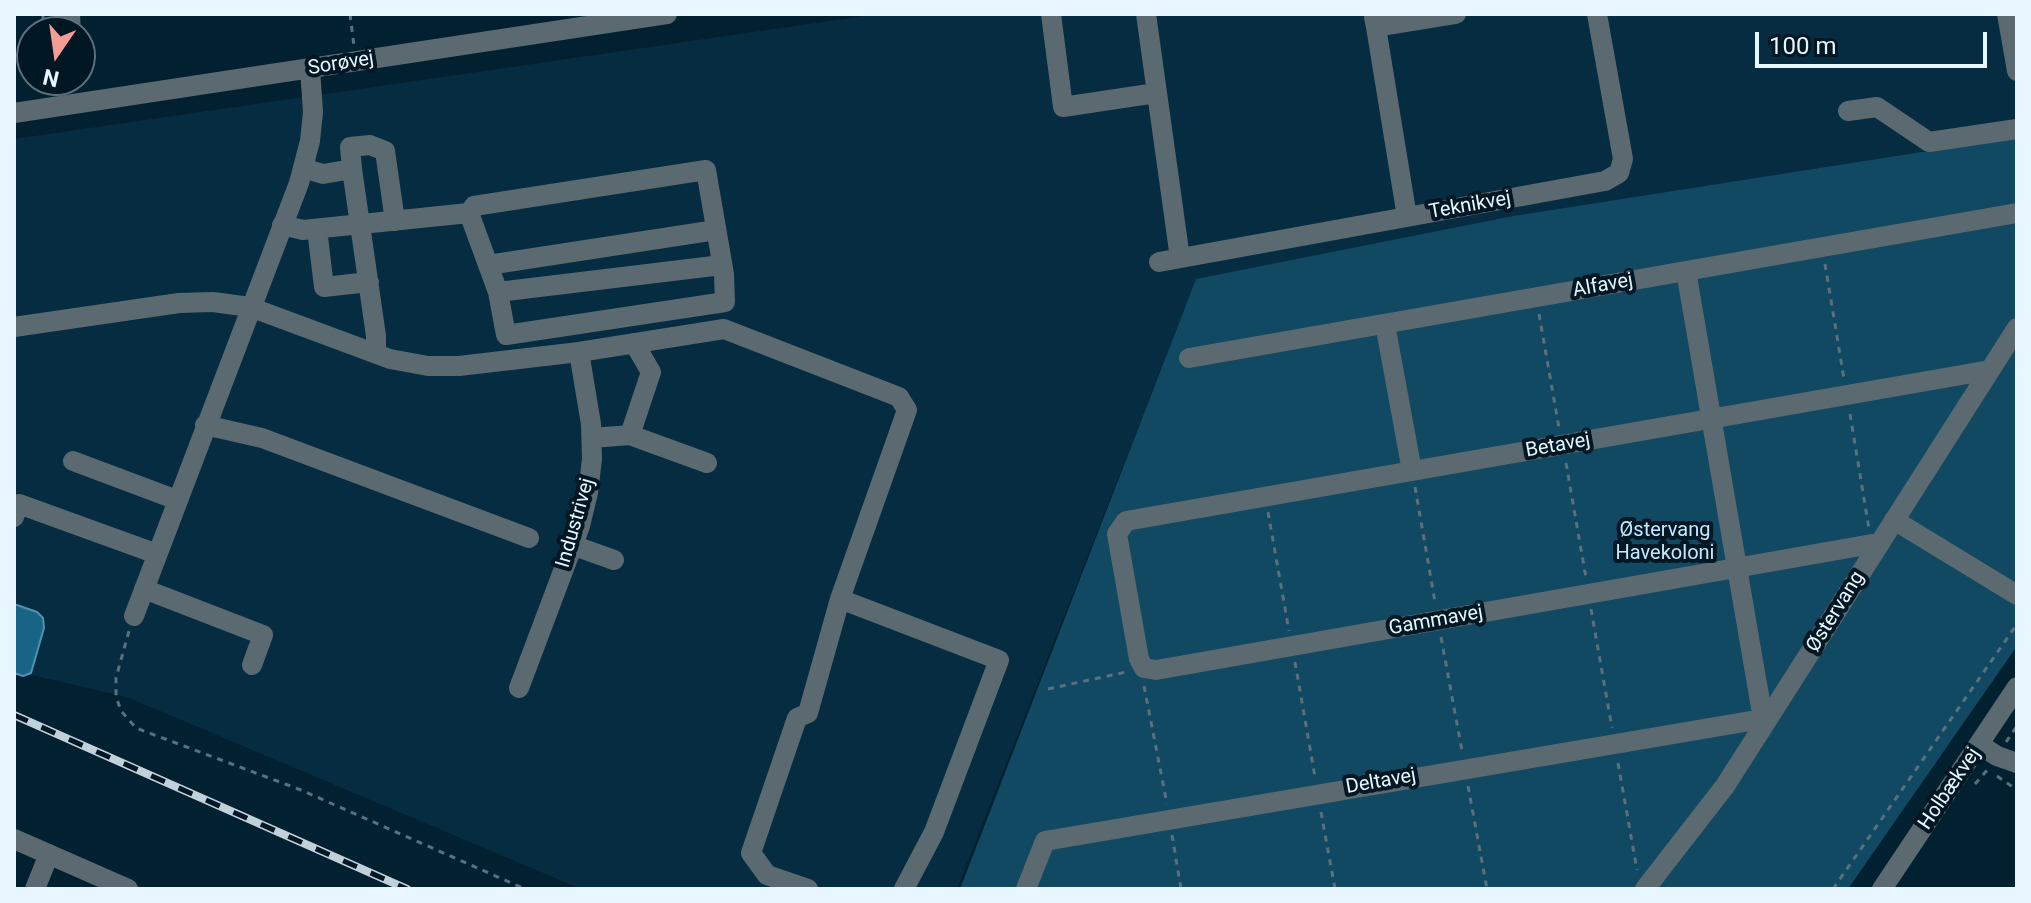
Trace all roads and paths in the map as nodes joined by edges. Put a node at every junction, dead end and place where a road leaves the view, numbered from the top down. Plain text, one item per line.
1 (350, 14) edge
2 (667, 14) edge
3 (1051, 14) edge
4 (1146, 14) edge
5 (1456, 14) edge
6 (1597, 14) edge
7 (2007, 14) edge
8 (1374, 20) edge
9 (356, 62) junction
10 (310, 69) junction
11 (2017, 71) edge
12 (1156, 93) junction
13 (1848, 111) dead end
14 (14, 113) edge
15 (2017, 129) edge
16 (303, 168) junction
17 (352, 169) junction
18 (469, 213) junction
19 (2017, 213) edge
20 (1407, 217) junction
21 (395, 221) junction
22 (282, 225) junction
23 (361, 225) junction
24 (317, 229) junction
25 (716, 230) junction
26 (488, 265) junction
27 (722, 265) junction
28 (1686, 271) junction
29 (369, 282) junction
30 (498, 292) junction
31 (250, 307) junction
32 (1385, 324) junction
33 (14, 327) edge
34 (2017, 328) edge
35 (634, 343) junction
36 (579, 352) junction
37 (376, 354) junction
38 (1189, 358) dead end
39 (1990, 370) junction
40 (1712, 419) junction
41 (205, 425) junction
42 (630, 435) junction
43 (592, 438) junction
44 (73, 461) dead end
45 (707, 463) dead end
46 (1412, 471) junction
47 (1265, 497) junction
48 (177, 500) junction
49 (14, 517) edge
50 (1894, 520) junction
51 (529, 538) dead end
52 (572, 545) junction
53 (1878, 545) junction
54 (157, 554) junction
55 (614, 560) dead end
56 (1737, 569) junction
57 (144, 589) junction
58 (2017, 595) edge
59 (840, 599) junction
60 (134, 616) joint
61 (1438, 620) junction
62 (2017, 624) edge
63 (1292, 646) junction
64 (252, 665) dead end
65 (1144, 668) junction
66 (2017, 687) edge
67 (519, 688) dead end
68 (1048, 689) dead end
69 (1766, 719) junction
70 (1980, 745) junction
71 (2017, 763) edge
72 (1465, 768) junction
73 (1988, 770) dead end
74 (2017, 790) edge
75 (1318, 793) junction
76 (1170, 820) junction
77 (14, 839) edge
78 (49, 854) junction
79 (35, 889) edge
80 (128, 889) edge
81 (525, 889) edge
82 (808, 889) edge
83 (904, 889) edge
84 (1026, 889) edge
85 (1181, 889) edge
86 (1335, 889) edge
87 (1487, 889) edge
88 (1645, 889) edge
89 (1833, 889) edge
90 (1882, 889) edge

1 - 9 path
2 - 9 street, Sorøvej
3 - 12 street
4 - 12 street
5 - 8 street
6 - 20 street, Teknikvej
7 - 11 street
8 - 20 street
9 - 10 street, Sorøvej
10 - 14 street, Sorøvej
10 - 16 street
12 - 20 street, Teknikvej
13 - 15 street
16 - 17 street
16 - 22 street
17 - 21 street
17 - 23 street
18 - 21 street
18 - 25 street
18 - 26 street
19 - 28 street, Alfavej
21 - 23 street
22 - 24 street
22 - 31 street
23 - 24 street
23 - 29 street
24 - 29 street
25 - 26 street
25 - 27 street
26 - 30 street
27 - 30 street
27 - 30 street
28 - 32 street, Alfavej
28 - 40 street
29 - 37 street
31 - 33 street
31 - 37 street
31 - 41 street
32 - 38 street, Alfavej
32 - 46 street
34 - 39 street, Østervang
35 - 36 street
35 - 42 street
35 - 59 street
36 - 37 street
36 - 43 street, Industrivej
39 - 40 street, Betavej
39 - 50 street, Østervang
40 - 46 street, Betavej
40 - 56 street
41 - 48 street
41 - 51 street
42 - 43 street
42 - 45 street
43 - 52 street, Industrivej
44 - 48 street
46 - 47 street, Betavej
46 - 61 path
47 - 63 path
47 - 65 street, Betavej
48 - 54 street
49 - 54 street
50 - 53 street, Østervang
50 - 58 street
52 - 55 street
52 - 67 street, Industrivej
53 - 56 street, Gammavej
53 - 69 street, Østervang
54 - 57 street
56 - 61 street, Gammavej
56 - 69 street
57 - 60 street
57 - 64 street
59 - 82 street
59 - 83 street
60 - 81 path
61 - 63 street, Gammavej
61 - 72 path
62 - 89 path
63 - 65 street, Gammavej
63 - 75 path
65 - 68 path
65 - 76 path
66 - 70 street, Holbækvej
69 - 72 street, Deltavej
69 - 88 street, Østervang
70 - 71 street
70 - 90 street, Holbækvej
72 - 75 street, Deltavej
72 - 87 path
73 - 74 path
75 - 76 street, Deltavej
75 - 86 path
76 - 84 street, Deltavej
76 - 85 path
77 - 78 street
78 - 79 street
78 - 80 street

